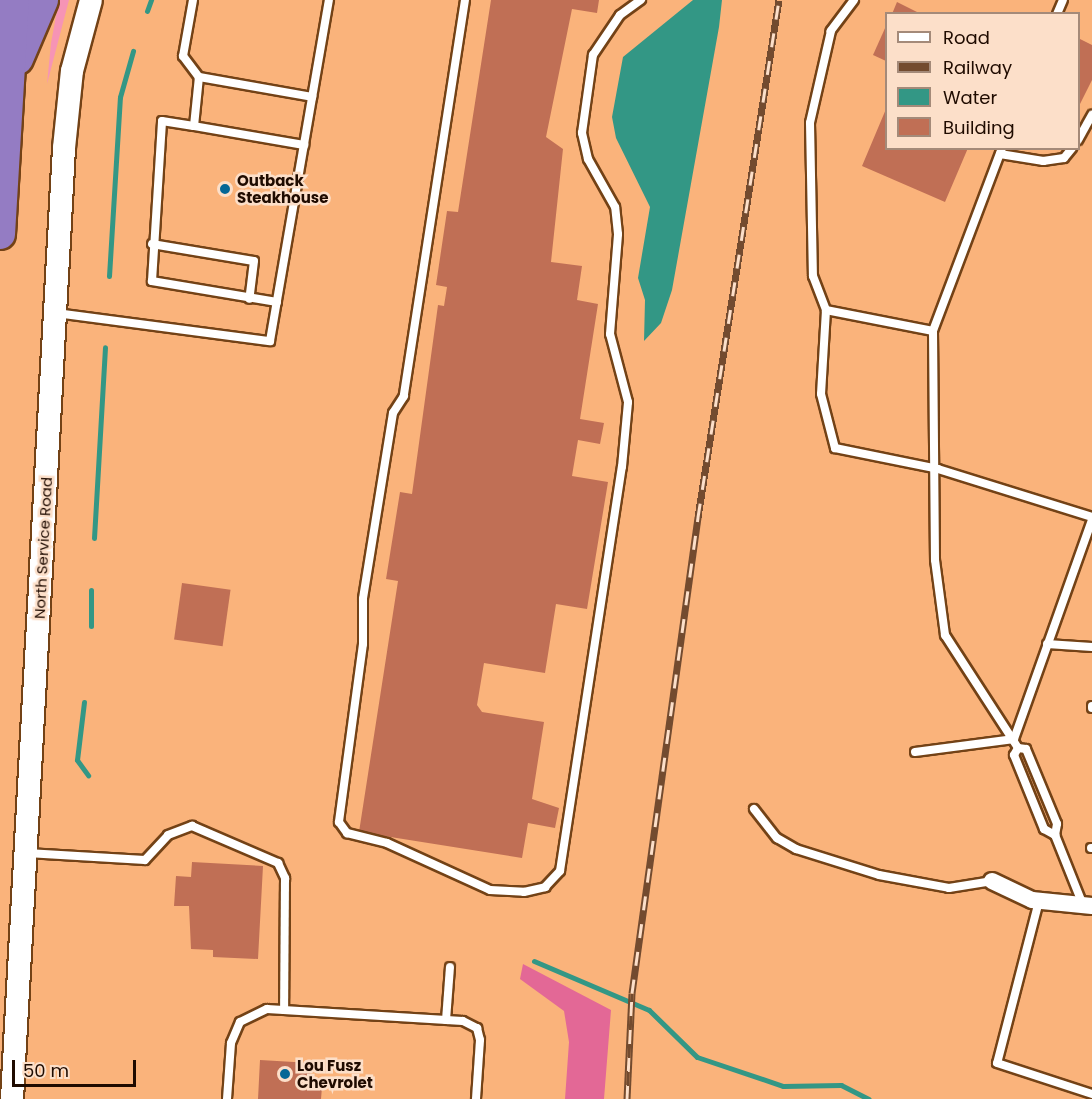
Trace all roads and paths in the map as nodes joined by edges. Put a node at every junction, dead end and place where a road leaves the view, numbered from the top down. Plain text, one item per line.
1 (14, 0) edge
2 (43, 0) edge
3 (91, 0) edge
4 (193, 0) edge
5 (329, 0) edge
6 (465, 0) edge
7 (641, 0) edge
8 (854, 0) edge
9 (200, 77) junction
10 (10, 78) junction
11 (312, 97) junction
12 (1092, 115) edge
13 (194, 126) junction
14 (1080, 136) edge
15 (304, 145) junction
16 (1070, 150) edge
17 (1001, 151) edge
18 (0, 234) edge
19 (152, 244) junction
20 (249, 298) junction
21 (277, 302) junction
22 (826, 310) junction
23 (56, 313) junction
24 (933, 331) junction
25 (938, 469) junction
26 (1092, 518) edge
27 (1047, 644) junction
28 (1092, 647) edge
29 (1014, 739) junction
30 (1018, 748) junction
31 (915, 752) dead end
32 (754, 809) dead end
33 (1055, 835) junction
34 (26, 853) junction
35 (992, 881) joint
36 (1039, 902) junction
37 (1088, 906) edge
38 (450, 967) dead end
39 (284, 1010) junction
40 (446, 1020) junction
41 (1092, 1094) edge
42 (12, 1099) edge
43 (227, 1099) edge
44 (476, 1099) edge

1 - 10 highway
2 - 10 highway
3 - 23 street, North Service Road
4 - 9 lane
5 - 11 lane
6 - 7 lane
8 - 22 lane
9 - 11 lane
9 - 13 lane
10 - 18 highway
11 - 15 lane
12 - 14 lane
13 - 15 lane
13 - 19 lane
15 - 21 lane
16 - 17 lane
17 - 24 lane
19 - 20 lane
19 - 20 lane
20 - 21 lane
21 - 23 lane
22 - 24 lane
22 - 25 lane
23 - 34 street, North Service Road
24 - 25 lane
25 - 26 lane
25 - 29 lane
26 - 27 lane
27 - 28 lane
27 - 29 lane
29 - 30 lane
29 - 31 lane
30 - 33 lane
30 - 33 lane
32 - 35 lane
33 - 37 lane
34 - 39 lane
34 - 42 street, North Service Road
35 - 36 street
36 - 37 street
36 - 41 lane
38 - 40 lane
39 - 40 lane
39 - 43 lane
40 - 44 lane

